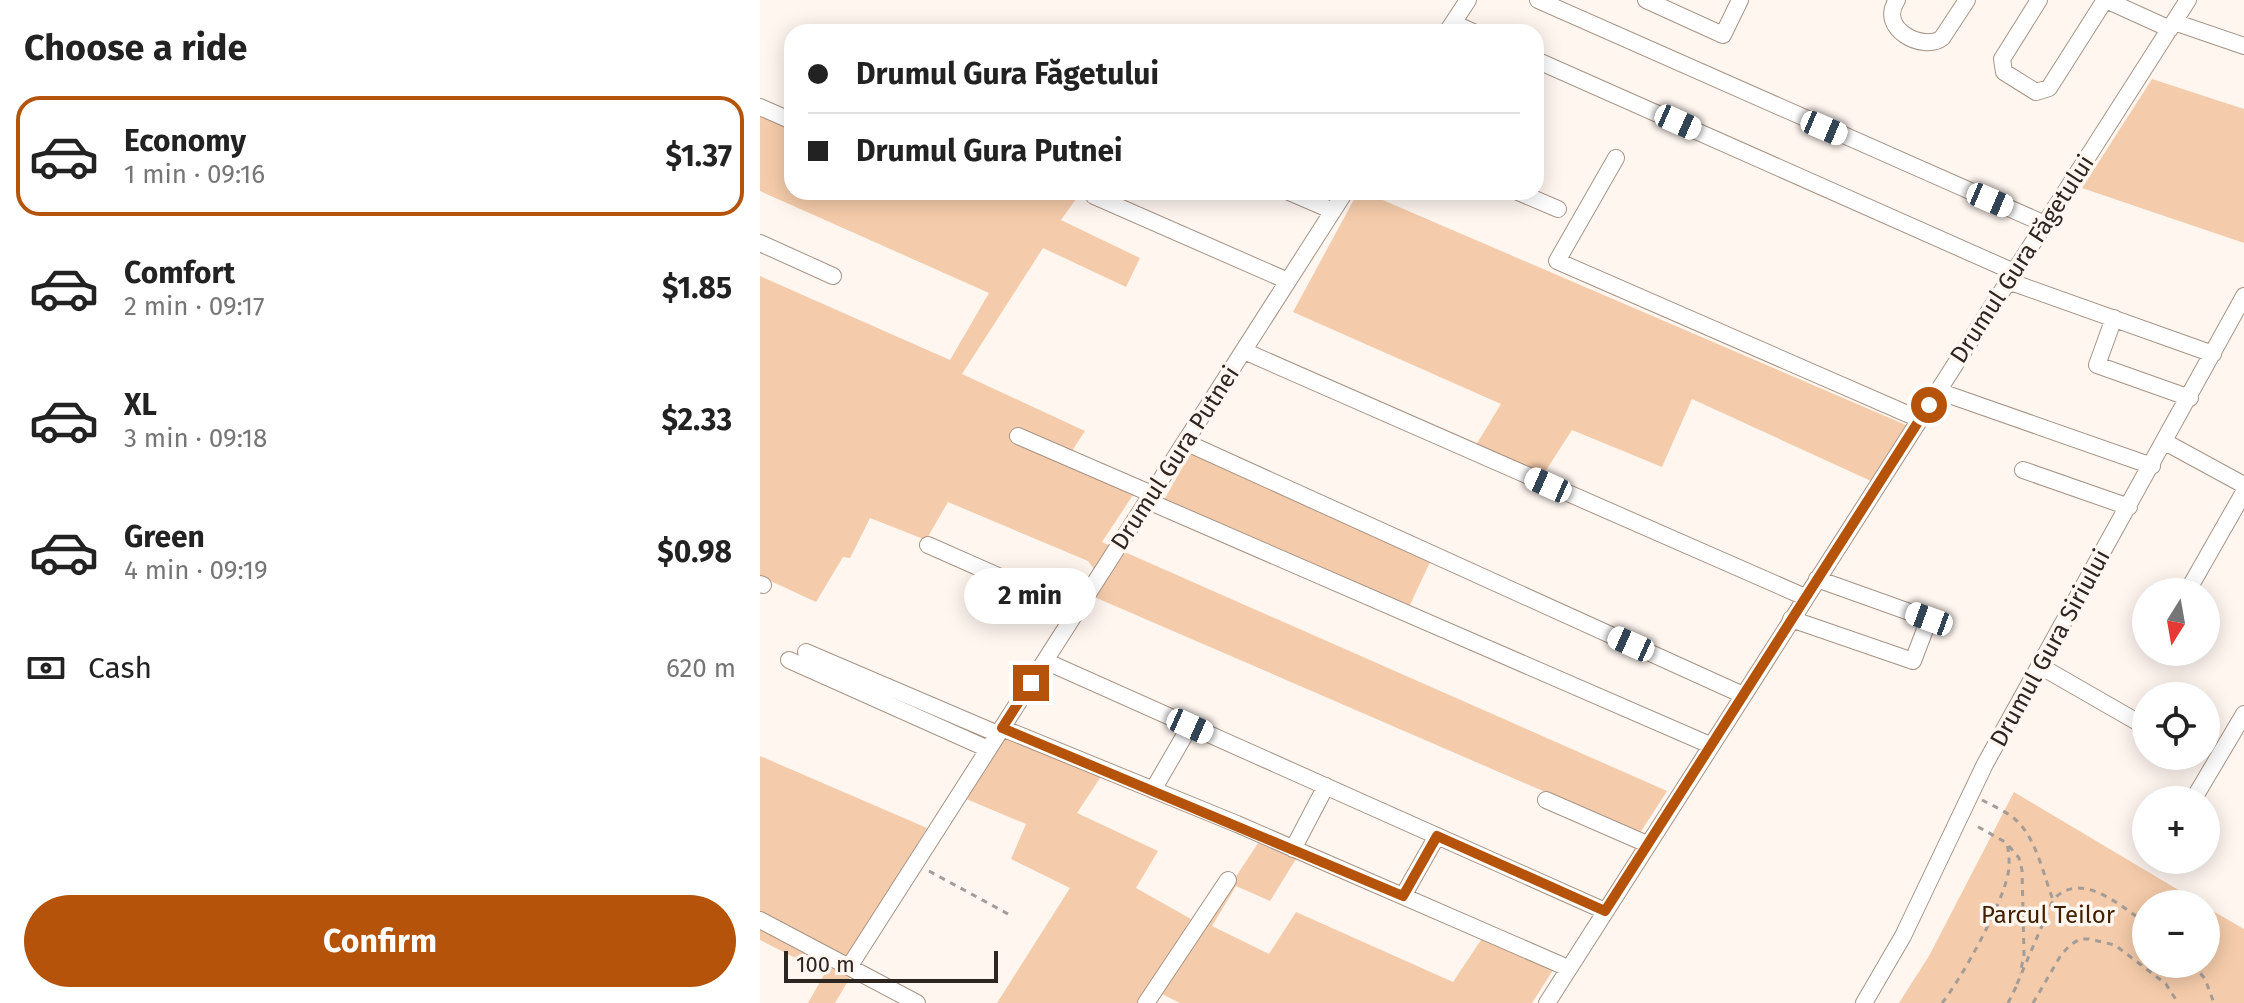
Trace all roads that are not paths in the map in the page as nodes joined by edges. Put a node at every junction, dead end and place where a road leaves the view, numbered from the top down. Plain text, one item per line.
1 (1468, 0) edge
2 (1538, 0) edge
3 (1646, 0) edge
4 (1740, 0) edge
5 (1897, 0) edge
6 (1967, 0) edge
7 (2039, 0) edge
8 (2106, 0) edge
9 (2188, 0) edge
10 (1453, 24) edge
11 (2172, 26) junction
12 (2244, 46) edge
13 (1544, 64) edge
14 (760, 107) edge
15 (784, 118) edge
16 (1616, 158) dead end
17 (1103, 200) edge
18 (1308, 200) edge
19 (1340, 200) edge
20 (1537, 200) edge
21 (1558, 209) dead end
22 (1333, 211) junction
23 (2045, 224) junction
24 (760, 243) edge
25 (833, 276) dead end
26 (2011, 276) junction
27 (1288, 281) junction
28 (2244, 296) edge
29 (2114, 318) junction
30 (1244, 351) junction
31 (2213, 354) junction
32 (1938, 391) junction
33 (2190, 398) junction
34 (1919, 419) junction
35 (1018, 436) dead end
36 (1185, 442) junction
37 (2165, 442) junction
38 (2152, 466) junction
39 (2023, 470) dead end
40 (2244, 485) edge
41 (2244, 492) edge
42 (1150, 498) junction
43 (2129, 507) junction
44 (928, 545) dead end
45 (2195, 578) edge
46 (1817, 579) junction
47 (1805, 597) junction
48 (1077, 611) junction
49 (1791, 619) junction
50 (806, 652) dead end
51 (789, 660) dead end
52 (1045, 661) junction
53 (2040, 666) junction
54 (1743, 695) junction
55 (2132, 719) edge
56 (2242, 723) edge
57 (1190, 726) junction
58 (1000, 731) junction
59 (1710, 745) junction
60 (988, 749) junction
61 (1326, 786) junction
62 (2202, 786) edge
63 (1153, 790) junction
64 (1546, 800) dead end
65 (1437, 836) junction
66 (1647, 844) junction
67 (1293, 849) junction
68 (1228, 880) dead end
69 (1403, 896) junction
70 (1605, 911) junction
71 (760, 920) edge
72 (849, 967) junction
73 (1568, 968) junction
74 (917, 1003) edge
75 (1146, 1003) edge
76 (1547, 1003) edge
77 (1864, 1003) edge

1 - 10 street
2 - 23 street
3 - 4 street
5 - 6 street
7 - 8 street
8 - 11 street
9 - 11 street, Drumul Gura Făgetului
11 - 12 street
11 - 23 street, Drumul Gura Făgetului
13 - 26 street
14 - 15 street
16 - 34 street
17 - 27 street
18 - 22 street
19 - 22 street, Drumul Gura Putnei
20 - 21 street
22 - 27 street, Drumul Gura Putnei
23 - 26 street, Drumul Gura Făgetului
24 - 25 street
26 - 29 street
26 - 32 street, Drumul Gura Făgetului
27 - 30 street, Drumul Gura Putnei
28 - 31 street, Drumul Gura Siriului
29 - 31 street
29 - 33 street
30 - 36 street, Drumul Gura Putnei
30 - 47 street
31 - 33 street, Drumul Gura Siriului
32 - 34 street, Drumul Gura Făgetului
32 - 38 street
33 - 37 street, Drumul Gura Siriului
34 - 46 street, Drumul Gura Făgetului
35 - 42 street
36 - 42 street, Drumul Gura Putnei
36 - 54 street
37 - 38 street, Drumul Gura Siriului
37 - 40 street
38 - 43 street, Drumul Gura Siriului
39 - 43 street
41 - 45 street
42 - 48 street, Drumul Gura Putnei
42 - 59 street
43 - 53 street, Drumul Gura Siriului
44 - 48 street
46 - 47 street, Drumul Gura Făgetului
46 - 49 street
47 - 49 street, Drumul Gura Făgetului
48 - 52 street, Drumul Gura Putnei
49 - 54 street, Drumul Gura Făgetului
50 - 58 street
51 - 60 street
52 - 57 street
52 - 58 street, Drumul Gura Putnei
53 - 55 street
53 - 77 street, Drumul Gura Siriului
54 - 59 street, Drumul Gura Făgetului
56 - 62 street
57 - 61 street
57 - 63 street
58 - 60 street, Drumul Gura Putnei
58 - 63 street
59 - 66 street, Drumul Gura Făgetului
60 - 72 street, Drumul Gura Putnei
61 - 65 street
61 - 67 street
63 - 67 street
64 - 66 street
65 - 69 street
65 - 70 street
66 - 70 street, Drumul Gura Făgetului
67 - 69 street
68 - 75 street
69 - 73 street
70 - 73 street, Drumul Gura Făgetului
71 - 72 street
72 - 74 street
73 - 76 street, Drumul Gura Făgetului

